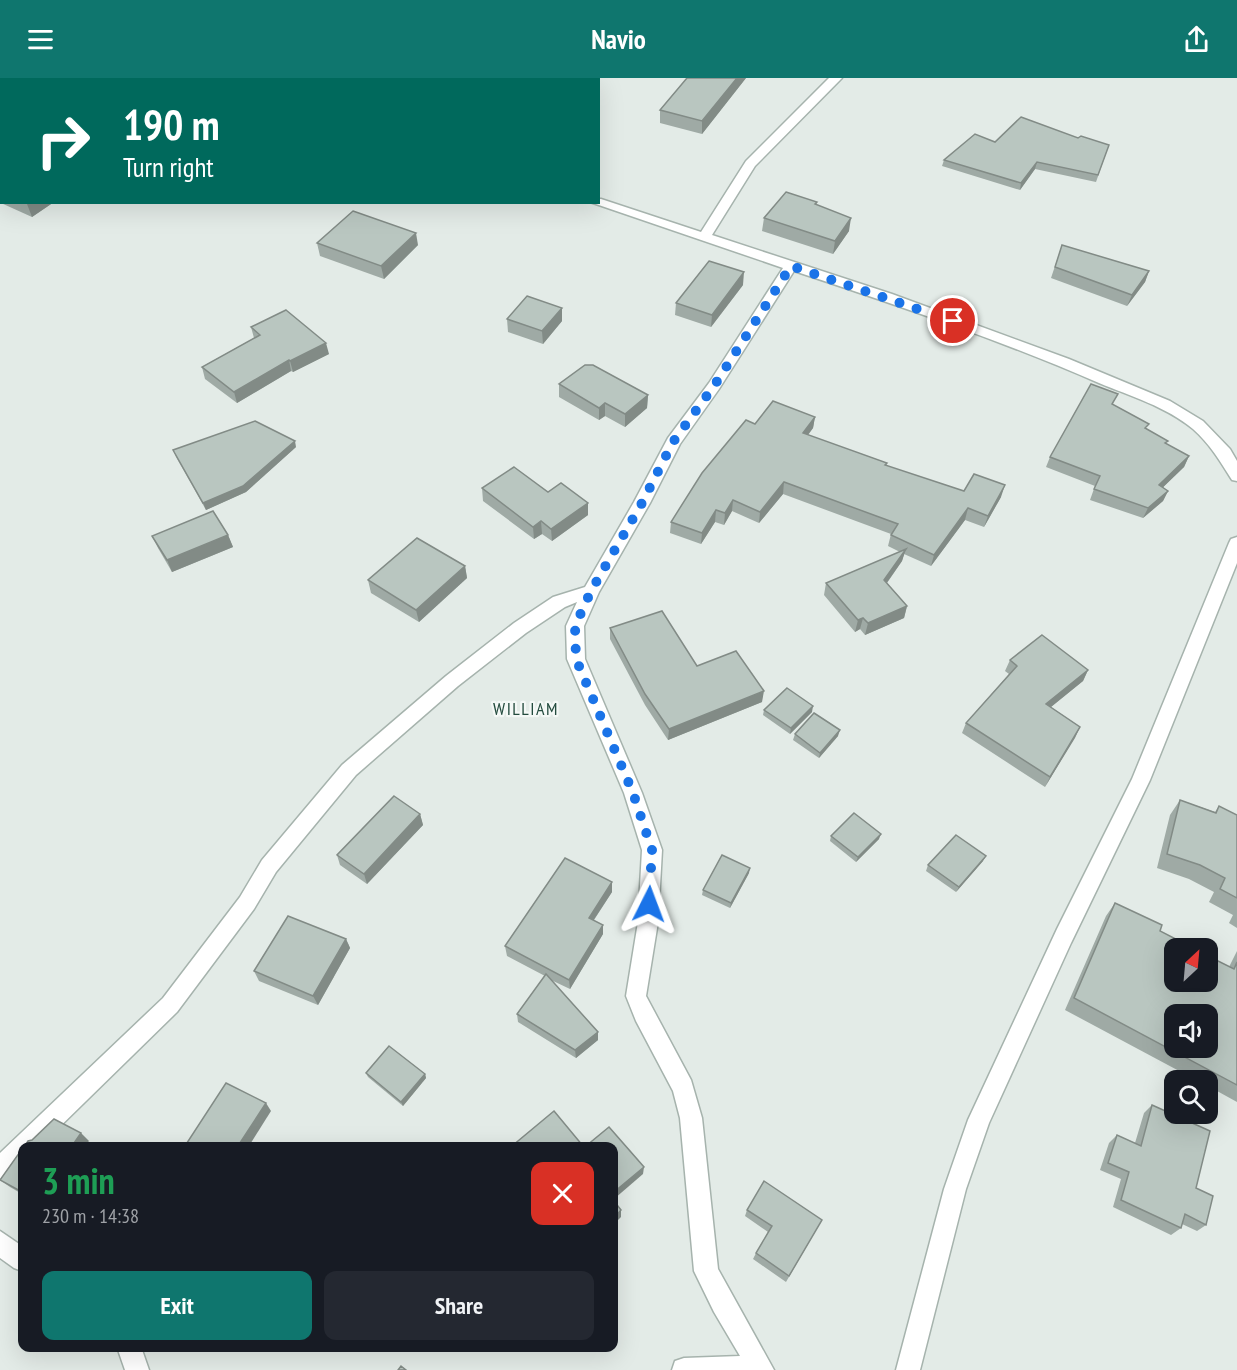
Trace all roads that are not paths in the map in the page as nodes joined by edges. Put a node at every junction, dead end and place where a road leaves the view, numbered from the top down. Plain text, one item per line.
1 (836, 78) edge
2 (600, 203) edge
3 (704, 237) junction
4 (791, 266) junction
5 (1237, 476) edge
6 (1237, 543) edge
7 (591, 591) junction
8 (28, 1142) edge
9 (18, 1152) edge
10 (0, 1168) edge
11 (0, 1244) edge
12 (18, 1257) edge
13 (131, 1352) edge
14 (761, 1368) edge
15 (137, 1370) edge
16 (684, 1370) edge
17 (908, 1370) edge

1 - 3 street
2 - 3 street
3 - 4 street
4 - 5 street
4 - 7 street
6 - 17 street
7 - 8 street
7 - 14 street
9 - 10 street
11 - 12 street
13 - 15 street
14 - 16 street

